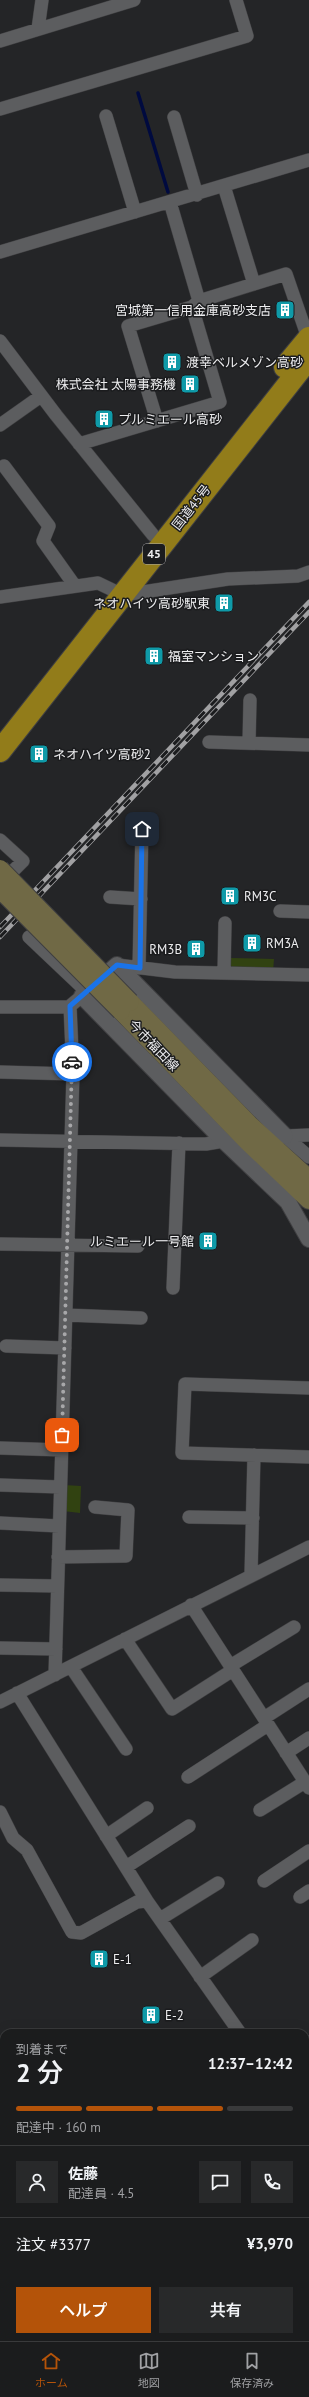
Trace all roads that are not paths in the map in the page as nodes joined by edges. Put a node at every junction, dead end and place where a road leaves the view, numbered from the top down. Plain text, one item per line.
1 (42, 0) edge
2 (134, 0) edge
3 (236, 0) edge
4 (38, 29) junction
5 (0, 41) edge
6 (0, 109) edge
7 (106, 116) dead end
8 (174, 117) dead end
9 (309, 160) edge
10 (224, 186) junction
11 (197, 195) junction
12 (170, 202) junction
13 (135, 212) junction
14 (0, 252) edge
15 (254, 284) junction
16 (195, 304) junction
17 (309, 338) edge
18 (0, 341) edge
19 (309, 358) edge
20 (41, 396) junction
21 (157, 420) junction
22 (0, 425) edge
23 (79, 444) junction
24 (4, 466) dead end
25 (153, 535) junction
26 (309, 572) edge
27 (75, 586) junction
28 (117, 592) junction
29 (0, 597) edge
30 (250, 700) dead end
31 (0, 727) edge
32 (209, 742) dead end
33 (249, 743) junction
34 (309, 745) edge
35 (0, 751) edge
36 (142, 829) dead end
37 (0, 840) edge
38 (0, 869) edge
39 (0, 883) edge
40 (0, 889) edge
41 (110, 897) dead end
42 (141, 898) junction
43 (280, 911) dead end
44 (309, 912) edge
45 (225, 923) dead end
46 (29, 937) dead end
47 (117, 965) junction
48 (140, 968) junction
49 (224, 973) junction
50 (309, 975) edge
51 (84, 994) junction
52 (125, 1006) junction
53 (70, 1007) junction
54 (0, 1008) edge
55 (0, 1072) edge
56 (73, 1074) junction
57 (309, 1135) edge
58 (285, 1136) junction
59 (0, 1140) edge
60 (224, 1141) junction
61 (71, 1142) junction
62 (179, 1143) junction
63 (309, 1157) edge
64 (309, 1179) edge
65 (309, 1200) edge
66 (309, 1239) edge
67 (0, 1244) edge
68 (68, 1245) junction
69 (138, 1246) dead end
70 (173, 1288) dead end
71 (66, 1315) junction
72 (141, 1318) dead end
73 (6, 1346) dead end
74 (65, 1348) junction
75 (309, 1388) edge
76 (0, 1448) edge
77 (62, 1450) junction
78 (254, 1455) junction
79 (309, 1457) edge
80 (0, 1485) edge
81 (60, 1487) junction
82 (95, 1507) dead end
83 (189, 1516) dead end
84 (253, 1518) junction
85 (0, 1523) edge
86 (59, 1526) junction
87 (309, 1547) edge
88 (58, 1557) junction
89 (251, 1575) junction
90 (0, 1585) edge
91 (57, 1586) junction
92 (191, 1605) junction
93 (294, 1627) dead end
94 (125, 1638) junction
95 (0, 1648) edge
96 (56, 1649) junction
97 (70, 1666) junction
98 (231, 1668) junction
99 (55, 1675) junction
100 (309, 1689) edge
101 (17, 1693) junction
102 (0, 1702) edge
103 (266, 1722) junction
104 (309, 1738) edge
105 (126, 1749) dead end
106 (286, 1753) junction
107 (188, 1777) dead end
108 (307, 1785) edge
109 (147, 1808) dead end
110 (260, 1810) dead end
111 (0, 1812) edge
112 (189, 1826) dead end
113 (106, 1836) junction
114 (309, 1851) edge
115 (126, 1867) junction
116 (264, 1881) dead end
117 (218, 1883) dead end
118 (147, 1901) junction
119 (160, 1919) junction
120 (252, 1940) dead end
121 (200, 1977) junction
122 (237, 2029) edge

1 - 4 street
2 - 4 street
3 - 6 street
4 - 5 street
7 - 13 street
8 - 11 street
9 - 10 street
10 - 11 street
10 - 15 street
11 - 12 street
12 - 13 street
12 - 16 street
13 - 14 street
15 - 16 street
15 - 17 street
16 - 21 street
16 - 21 street
17 - 25 highway, 国道45号 / 45
18 - 20 street
19 - 28 highway, 国道45号 / 45
20 - 22 street
20 - 23 street
21 - 23 street
23 - 25 street
24 - 27 street
25 - 28 highway, 国道45号 / 45
26 - 28 street
27 - 28 street
27 - 29 street
28 - 31 highway, 国道45号 / 45
28 - 35 highway, 国道45号 / 45
30 - 33 street
32 - 33 street
33 - 34 street
36 - 42 street
37 - 39 street
38 - 52 main road, 今市福田線, bridge
40 - 52 main road, 今市福田線, bridge
41 - 42 street
42 - 48 street
43 - 44 street
45 - 49 street
46 - 51 street
47 - 48 street
47 - 51 street
47 - 58 street
48 - 49 street
49 - 50 street
51 - 53 street
51 - 60 street
52 - 64 main road, 今市福田線
52 - 65 main road, 今市福田線
53 - 54 street
53 - 56 street
55 - 56 street
56 - 61 street
57 - 58 street
58 - 63 street
59 - 61 street
60 - 62 street
60 - 66 street
61 - 62 street
61 - 68 street
62 - 70 street
67 - 68 street
68 - 69 street
68 - 71 street
71 - 72 street
71 - 74 street
73 - 74 street
74 - 77 street
75 - 78 street
76 - 77 street
77 - 81 street
78 - 79 street
78 - 84 street
80 - 81 street
81 - 86 street
82 - 88 street
83 - 84 street
84 - 89 street
85 - 86 street
86 - 88 street
87 - 89 street
88 - 91 street
89 - 92 street
90 - 91 street
91 - 96 street
92 - 94 street
92 - 98 street
93 - 98 street
94 - 97 street
94 - 98 street
95 - 96 street
96 - 99 street
97 - 99 street
97 - 105 street
98 - 103 street
99 - 101 street
100 - 103 street
101 - 102 street
101 - 113 street
103 - 106 street
103 - 107 street
104 - 106 street
106 - 108 street
108 - 110 street
109 - 113 street
111 - 118 street
112 - 115 street
113 - 115 street
114 - 116 street
115 - 118 street
117 - 119 street
118 - 119 street
119 - 121 street
120 - 121 street
121 - 122 street

